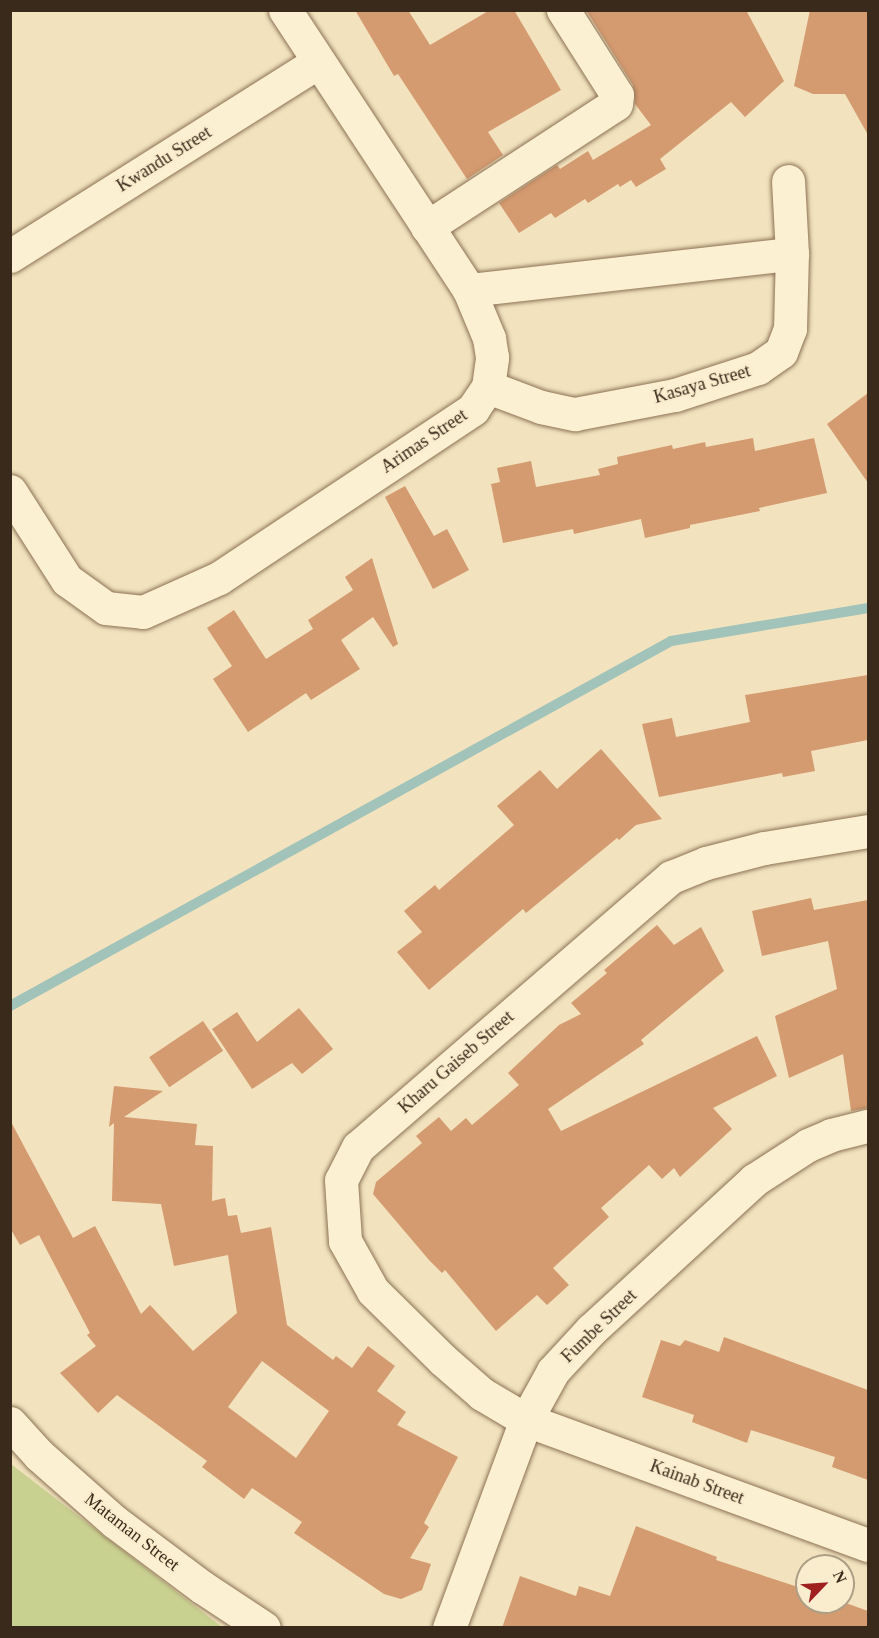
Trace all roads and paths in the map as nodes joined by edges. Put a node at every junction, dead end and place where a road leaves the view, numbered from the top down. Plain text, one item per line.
1 (285, 10) edge
2 (563, 10) edge
3 (317, 63) junction
4 (788, 181) dead end
5 (426, 227) junction
6 (792, 254) junction
7 (10, 256) edge
8 (469, 290) junction
9 (488, 387) junction
10 (10, 490) edge
11 (868, 831) edge
12 (868, 1126) edge
13 (526, 1420) junction
14 (10, 1423) edge
15 (868, 1545) edge
16 (264, 1628) edge
17 (448, 1628) edge

1 - 3 street, Arimas Street
2 - 5 street
3 - 5 street, Arimas Street
3 - 7 street, Kwandu Street
4 - 6 street, Kasaya Street
5 - 8 street, Arimas Street
6 - 8 street
6 - 9 street, Kasaya Street
8 - 9 street, Arimas Street
9 - 10 street, Arimas Street
11 - 13 street, Kharu Gaiseb Street
12 - 13 street, Fumbe Street
13 - 15 street, Kainab Street
13 - 17 street, Fumbe Street
14 - 16 street, Mataman Street

